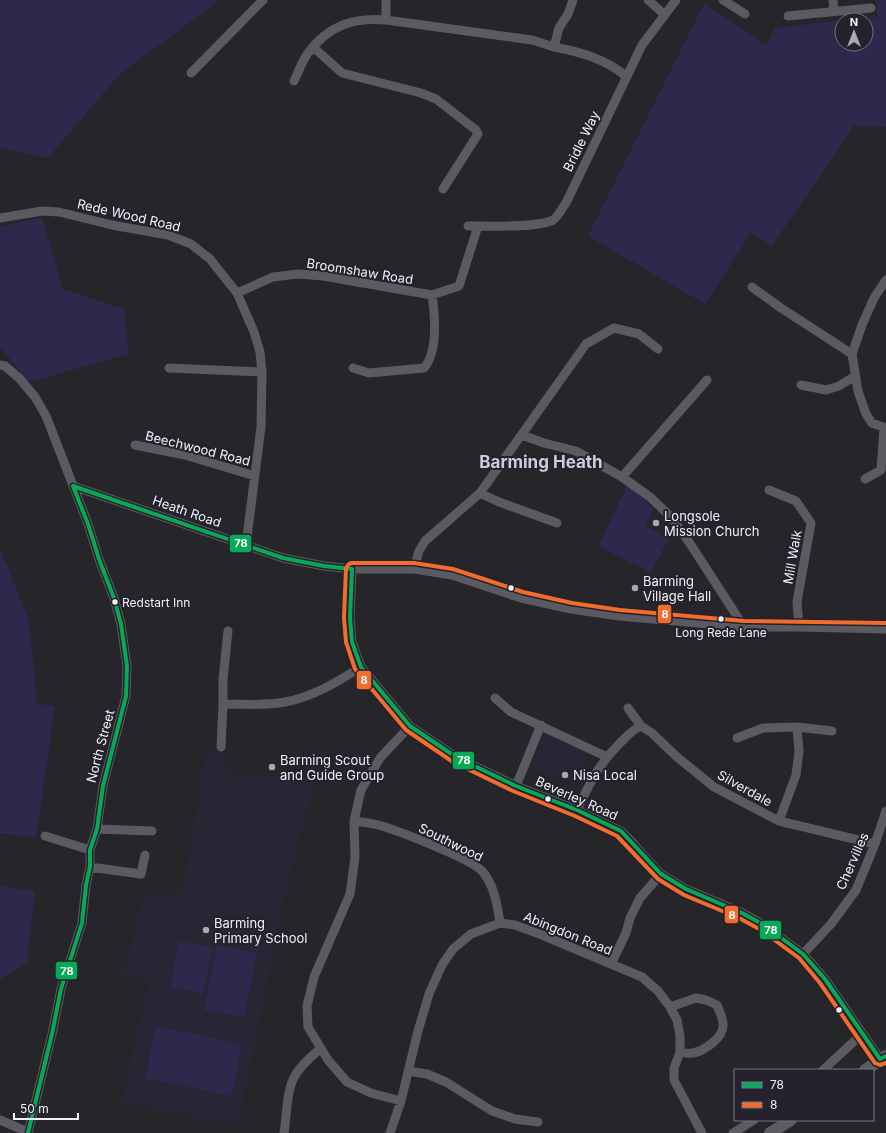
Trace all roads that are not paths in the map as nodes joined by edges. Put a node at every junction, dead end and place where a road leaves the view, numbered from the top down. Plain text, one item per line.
1 (264, 0) edge
2 (386, 0) edge
3 (573, 0) edge
4 (648, 0) edge
5 (676, 0) edge
6 (723, 0) edge
7 (833, 0) edge
8 (871, 8) dead end
9 (834, 11) junction
10 (745, 14) dead end
11 (665, 15) junction
12 (788, 16) dead end
13 (386, 20) junction
14 (313, 47) junction
15 (554, 47) junction
16 (191, 73) dead end
17 (626, 76) junction
18 (294, 81) dead end
19 (443, 189) dead end
20 (0, 218) edge
21 (468, 226) dead end
22 (478, 226) junction
23 (886, 280) edge
24 (752, 286) dead end
25 (237, 293) junction
26 (432, 295) junction
27 (658, 349) dead end
28 (852, 354) junction
29 (0, 365) edge
30 (169, 368) dead end
31 (353, 368) dead end
32 (262, 372) junction
33 (856, 376) junction
34 (707, 380) dead end
35 (801, 385) dead end
36 (885, 428) edge
37 (522, 435) junction
38 (135, 445) dead end
39 (255, 476) junction
40 (622, 477) junction
41 (865, 479) dead end
42 (73, 486) junction
43 (769, 490) dead end
44 (480, 493) junction
45 (557, 523) dead end
46 (246, 545) junction
47 (352, 569) junction
48 (414, 569) junction
49 (744, 627) junction
50 (799, 627) junction
51 (886, 629) edge
52 (228, 631) dead end
53 (361, 668) junction
54 (495, 698) dead end
55 (224, 704) junction
56 (628, 708) dead end
57 (540, 725) junction
58 (410, 726) junction
59 (641, 726) junction
60 (797, 727) junction
61 (832, 731) dead end
62 (737, 738) dead end
63 (221, 750) dead end
64 (607, 757) junction
65 (516, 786) junction
66 (577, 810) junction
67 (886, 811) edge
68 (354, 821) junction
69 (779, 821) junction
70 (97, 828) junction
71 (152, 831) dead end
72 (45, 836) dead end
73 (875, 844) junction
74 (90, 850) junction
75 (144, 855) dead end
76 (90, 867) junction
77 (661, 874) junction
78 (500, 923) junction
79 (803, 954) junction
80 (611, 964) junction
81 (670, 1007) junction
82 (862, 1034) junction
83 (320, 1049) junction
84 (680, 1052) junction
85 (883, 1058) edge
86 (824, 1069) edge
87 (866, 1069) edge
88 (408, 1071) junction
89 (401, 1101) junction
90 (0, 1120) edge
91 (752, 1121) edge
92 (789, 1121) edge
93 (538, 1122) dead end
94 (28, 1132) edge
95 (284, 1133) edge
96 (390, 1133) edge
97 (702, 1133) edge
98 (733, 1133) edge
99 (770, 1133) edge

1 - 16 street
2 - 13 street
3 - 15 street
4 - 11 street
5 - 11 street, Bridle Way
6 - 10 street
7 - 9 street
8 - 9 street
9 - 12 street
11 - 17 street, Bridle Way
13 - 14 street
13 - 15 street
14 - 18 street
14 - 19 street
15 - 17 street
17 - 22 street, Bridle Way
20 - 25 street, Rede Wood Road
21 - 22 street, Bridle Way
22 - 26 street, Broomshaw Road
23 - 28 street
24 - 28 street
25 - 26 street, Broomshaw Road
25 - 32 street, Rede Wood Road
26 - 31 street
27 - 37 street
28 - 33 street
29 - 42 street, North Street
30 - 32 street
32 - 39 street, Rede Wood Road
33 - 35 street
33 - 36 street
34 - 40 street
36 - 41 street
37 - 40 street
37 - 44 street
38 - 39 street, Beechwood Road
39 - 46 street, Rede Wood Road
40 - 49 street
42 - 46 street, Heath Road
42 - 70 street, North Street
43 - 50 street, Mill Walk
44 - 45 street
44 - 48 street
46 - 47 street, Heath Road
47 - 48 street, Heath Road
47 - 53 street, Beverley Road
48 - 49 street, Heath Road
49 - 50 street, Heath Road
50 - 51 street, Heath Road
52 - 55 street
53 - 55 street
53 - 58 street, Beverley Road
54 - 57 street
55 - 63 street
56 - 59 street, Silverdale
57 - 64 street
57 - 65 street
58 - 65 street, Beverley Road
58 - 68 street
59 - 64 street
59 - 69 street, Silverdale
60 - 61 street
60 - 62 street
60 - 69 street
64 - 66 street
65 - 66 street, Beverley Road
66 - 77 street, Beverley Road
67 - 73 street, Chervilles
68 - 78 street, Southwood
68 - 83 street
69 - 73 street, Silverdale
70 - 71 street
70 - 74 street, North Street
72 - 74 street
73 - 79 street, Chervilles
74 - 76 street, North Street
75 - 76 street
76 - 94 street, North Street
77 - 79 street, Beverley Road
77 - 80 street
78 - 80 street, Abingdon Road
78 - 88 street
79 - 82 street, Beverley Road
80 - 81 street, Abingdon Road
81 - 84 street, Abingdon Road
81 - 84 street
82 - 85 street, Beverley Road
82 - 86 street
83 - 89 street
83 - 95 street
84 - 97 street, Abingdon Road
85 - 87 main road
88 - 89 street
88 - 93 street
89 - 96 street
90 - 94 street
91 - 98 street
92 - 99 main road

